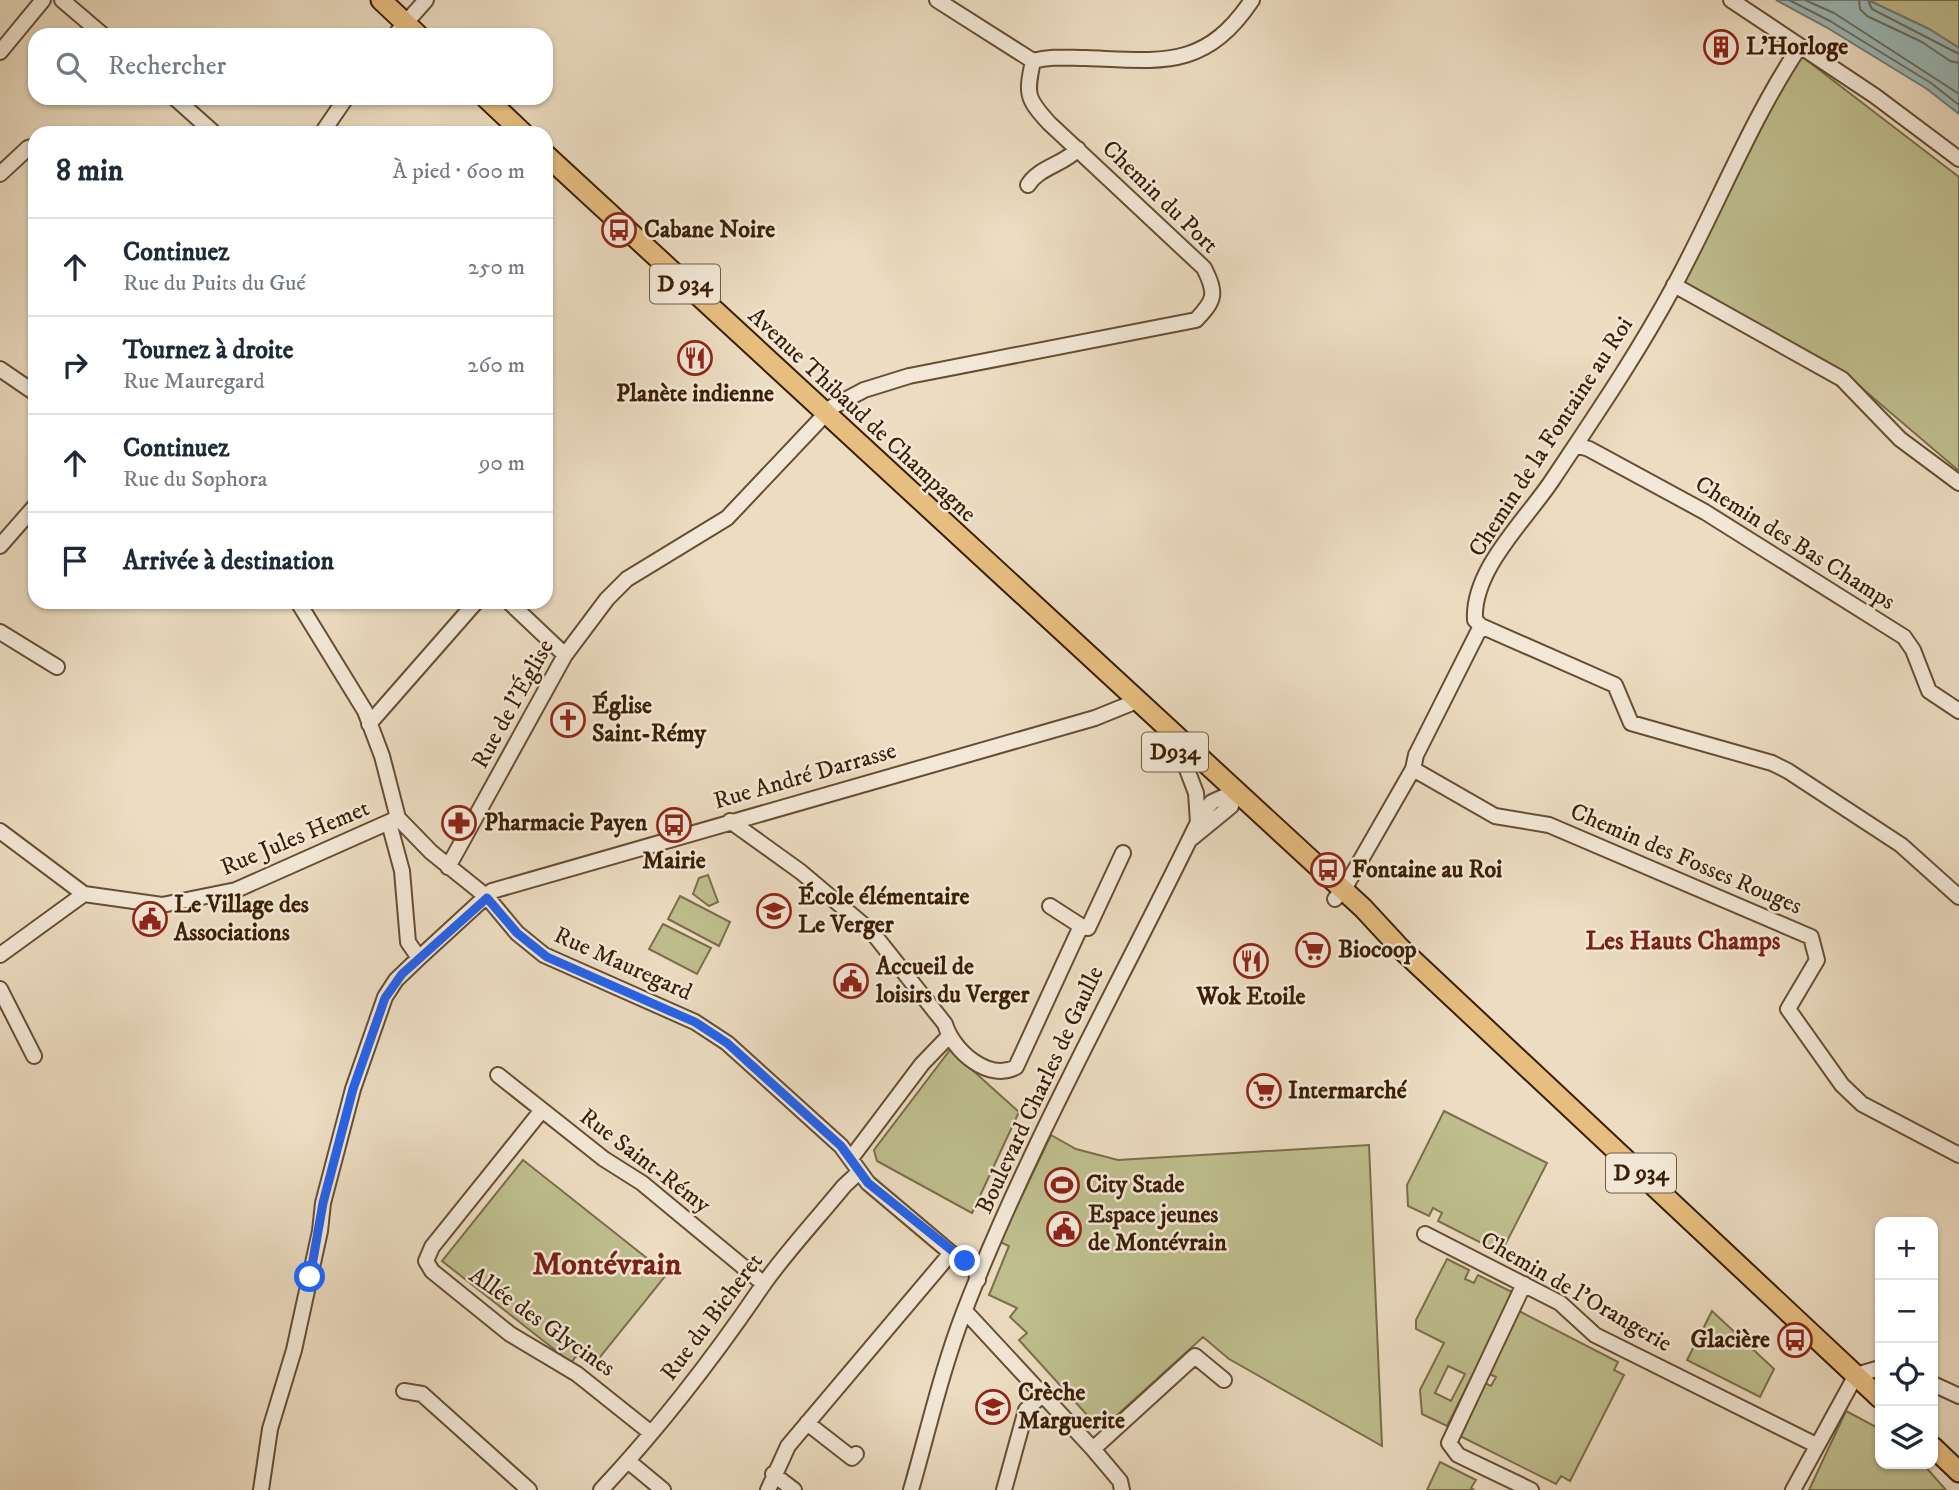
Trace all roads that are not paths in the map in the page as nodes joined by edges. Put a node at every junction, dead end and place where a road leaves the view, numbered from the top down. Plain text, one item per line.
1 (43, 0) edge
2 (62, 0) edge
3 (381, 0) edge
4 (426, 0) edge
5 (937, 0) edge
6 (1252, 0) edge
7 (1731, 0) edge
8 (95, 28) edge
9 (404, 28) edge
10 (408, 28) edge
11 (1800, 46) junction
12 (0, 52) edge
13 (1032, 61) junction
14 (183, 105) edge
15 (341, 105) edge
16 (493, 105) edge
17 (206, 126) edge
18 (327, 126) edge
19 (516, 126) edge
20 (28, 148) edge
21 (1078, 149) junction
22 (1959, 159) edge
23 (553, 162) edge
24 (0, 174) edge
25 (1028, 185) dead end
26 (1674, 285) junction
27 (0, 369) edge
28 (28, 388) edge
29 (824, 414) junction
30 (1576, 445) junction
31 (1959, 483) edge
32 (28, 514) edge
33 (0, 546) edge
34 (302, 609) edge
35 (470, 609) edge
36 (516, 609) edge
37 (1481, 626) junction
38 (0, 632) edge
39 (565, 655) junction
40 (57, 667) dead end
41 (1132, 703) junction
42 (1959, 711) edge
43 (369, 724) junction
44 (1183, 759) junction
45 (1413, 769) junction
46 (1229, 799) junction
47 (394, 821) junction
48 (730, 821) junction
49 (1198, 822) junction
50 (0, 831) edge
51 (1192, 838) junction
52 (1123, 853) dead end
53 (448, 867) junction
54 (84, 894) junction
55 (1339, 895) junction
56 (1959, 897) edge
57 (487, 898) junction
58 (1051, 906) dead end
59 (1081, 926) junction
60 (0, 955) edge
61 (419, 958) junction
62 (0, 989) edge
63 (948, 1037) junction
64 (33, 1056) dead end
65 (498, 1075) dead end
66 (542, 1110) junction
67 (1959, 1155) edge
68 (852, 1157) junction
69 (859, 1172) junction
70 (1425, 1234) dead end
71 (951, 1253) junction
72 (978, 1280) junction
73 (764, 1284) junction
74 (1524, 1284) junction
75 (965, 1311) junction
76 (1875, 1369) edge
77 (1856, 1375) junction
78 (1224, 1380) dead end
79 (1938, 1386) edge
80 (404, 1391) dead end
81 (1875, 1393) edge
82 (1043, 1394) junction
83 (1959, 1396) edge
84 (807, 1423) junction
85 (651, 1433) junction
86 (1816, 1445) junction
87 (1093, 1449) junction
88 (1938, 1452) edge
89 (856, 1454) dead end
90 (628, 1461) junction
91 (1959, 1472) edge
92 (773, 1474) junction
93 (261, 1490) edge
94 (529, 1490) edge
95 (601, 1490) edge
96 (663, 1490) edge
97 (768, 1490) edge
98 (793, 1490) edge
99 (911, 1490) edge
100 (1004, 1490) edge
101 (1122, 1490) edge
102 (1531, 1490) edge
103 (1793, 1490) edge

1 - 12 street
2 - 8 street
3 - 9 main road
4 - 10 street
5 - 13 street
6 - 13 street
7 - 11 street
11 - 22 street
11 - 26 street, Chemin de la Fontaine au Roi
13 - 21 street, Chemin du Port
14 - 17 street
15 - 18 street
16 - 19 main road
20 - 24 street
21 - 25 street
21 - 29 street, Chemin du Port
23 - 29 main road, Avenue Thibaud de Champagne / D 934
26 - 30 street, Chemin de la Fontaine au Roi
26 - 31 street
27 - 28 street
29 - 39 street, Rue de l'Église
29 - 41 main road, Avenue Thibaud de Champagne / D 934
30 - 37 street, Chemin de la Fontaine au Roi
30 - 42 street, Chemin des Bas Champs
32 - 33 street
34 - 43 street
35 - 43 street
36 - 39 street
37 - 45 street
37 - 56 street
38 - 40 street
39 - 53 street, Rue de l'Église
41 - 44 main road, Avenue Thibaud de Champagne / D934
41 - 46 main road, Avenue Thibaud de Champagne / D 934
41 - 48 street, Rue André Darrasse
43 - 47 street
44 - 46 main road, Avenue Thibaud de Champagne / D934
44 - 49 street, Boulevard Charles de Gaulle
45 - 55 street
45 - 67 street, Chemin des Fosses Rouges
46 - 49 street, Boulevard Charles de Gaulle
46 - 51 street, Boulevard Charles de Gaulle
46 - 55 main road, Avenue Thibaud de Champagne / D 934
47 - 53 street, Rue Mauregard
47 - 54 street, Rue Jules Hemet
47 - 61 street
48 - 57 street, Rue André Darrasse
48 - 63 street
49 - 51 street, Boulevard Charles de Gaulle
50 - 54 street
51 - 72 street, Boulevard Charles de Gaulle
52 - 59 street
53 - 57 street, Rue Mauregard
54 - 60 street
55 - 77 main road, Avenue Thibaud de Champagne / D 934
57 - 61 street, Rue André Darrasse
57 - 68 street, Rue Mauregard
58 - 59 street
59 - 63 street
61 - 93 street, Rue André Darrasse
62 - 64 street
63 - 68 street
65 - 66 street, Rue Saint-Rémy
66 - 73 street, Rue Saint-Rémy
66 - 85 street, Allée des Glycines
68 - 69 street
69 - 71 street
69 - 73 street, Rue du Bicheret
70 - 74 street, Chemin de l'Orangerie
71 - 72 street
71 - 84 street
72 - 75 street, Boulevard Charles de Gaulle
73 - 85 street, Rue du Bicheret
74 - 86 street, Chemin de l'Orangerie
74 - 102 street
75 - 82 street
75 - 99 street, Boulevard Charles de Gaulle
76 - 77 street
77 - 81 main road, Avenue Thibaud de Champagne / D 934
77 - 86 street
78 - 87 street
79 - 83 street
80 - 94 street
82 - 87 street
82 - 100 street
84 - 89 street
84 - 92 street
85 - 90 street, Rue du Bicheret
86 - 103 street
87 - 101 street
88 - 91 main road
90 - 95 street, Rue du Bicheret
90 - 96 street
92 - 97 street
92 - 98 street

